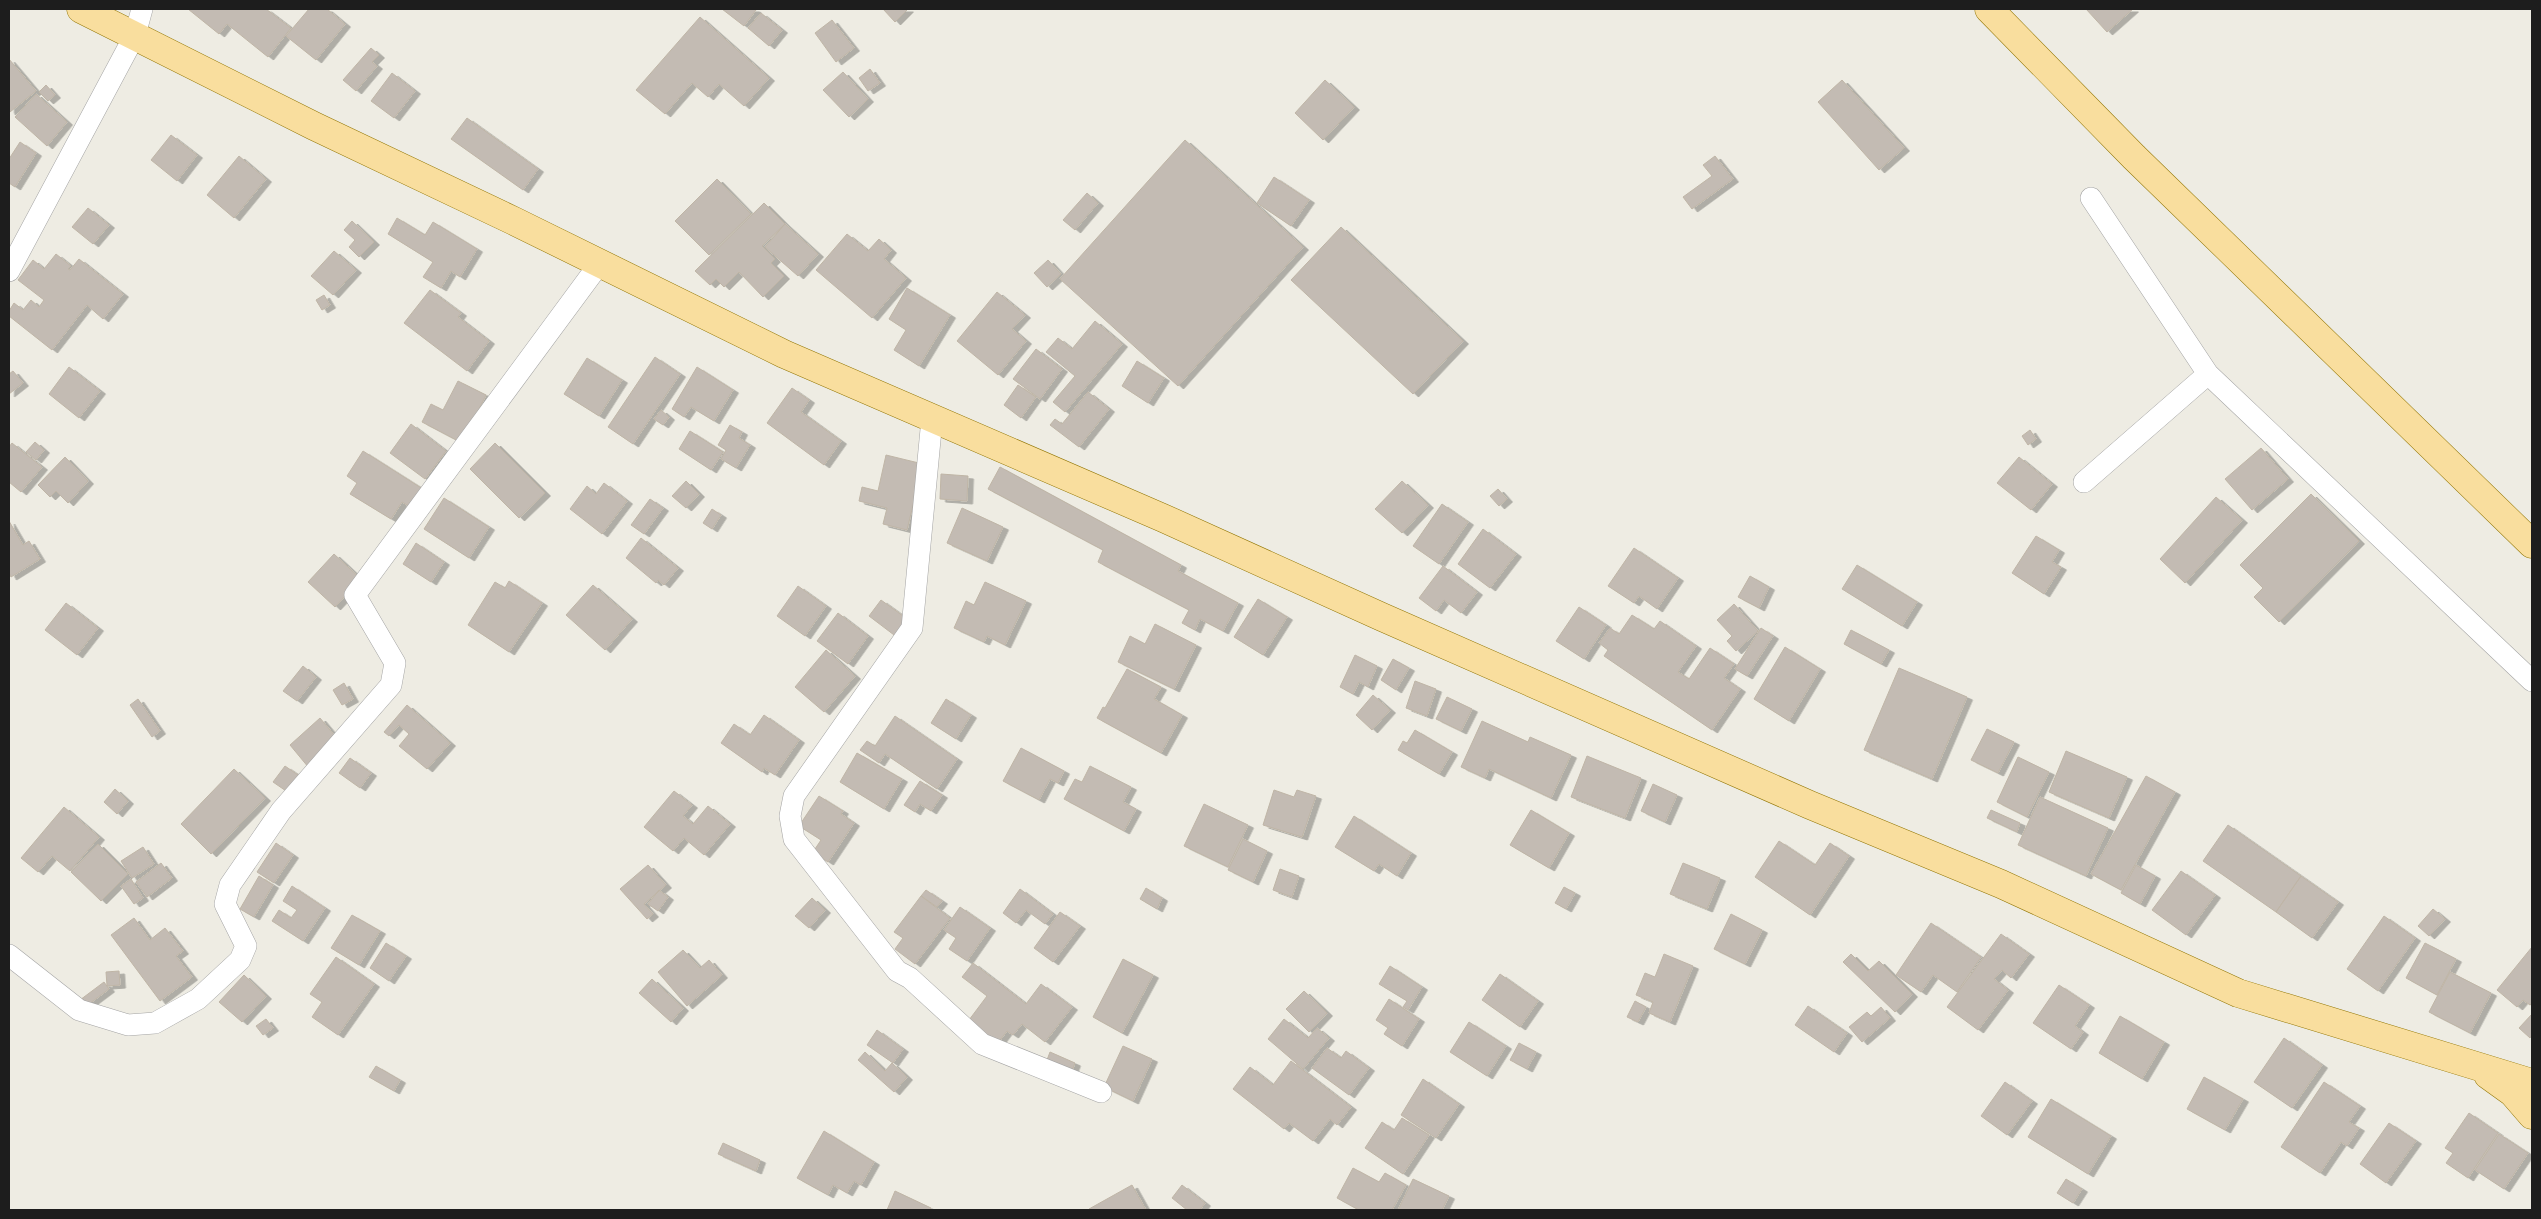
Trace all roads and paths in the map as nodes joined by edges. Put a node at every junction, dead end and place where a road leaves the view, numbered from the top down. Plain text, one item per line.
1 (80, 9) edge
2 (142, 9) edge
3 (1989, 9) edge
4 (135, 35) junction
5 (2091, 198) dead end
6 (600, 263) junction
7 (9, 271) edge
8 (2208, 374) junction
9 (932, 419) junction
10 (2084, 482) dead end
11 (2532, 544) edge
12 (2532, 681) edge
13 (9, 955) edge
14 (2479, 1068) junction
15 (2532, 1082) edge
16 (1101, 1092) dead end
17 (2532, 1115) edge

1 - 4 main road
2 - 4 street
3 - 11 main road
4 - 6 main road
4 - 7 street
5 - 8 street
6 - 9 main road
6 - 13 street
8 - 10 street
8 - 12 street
9 - 14 main road
9 - 16 street
14 - 15 main road
14 - 17 main road

